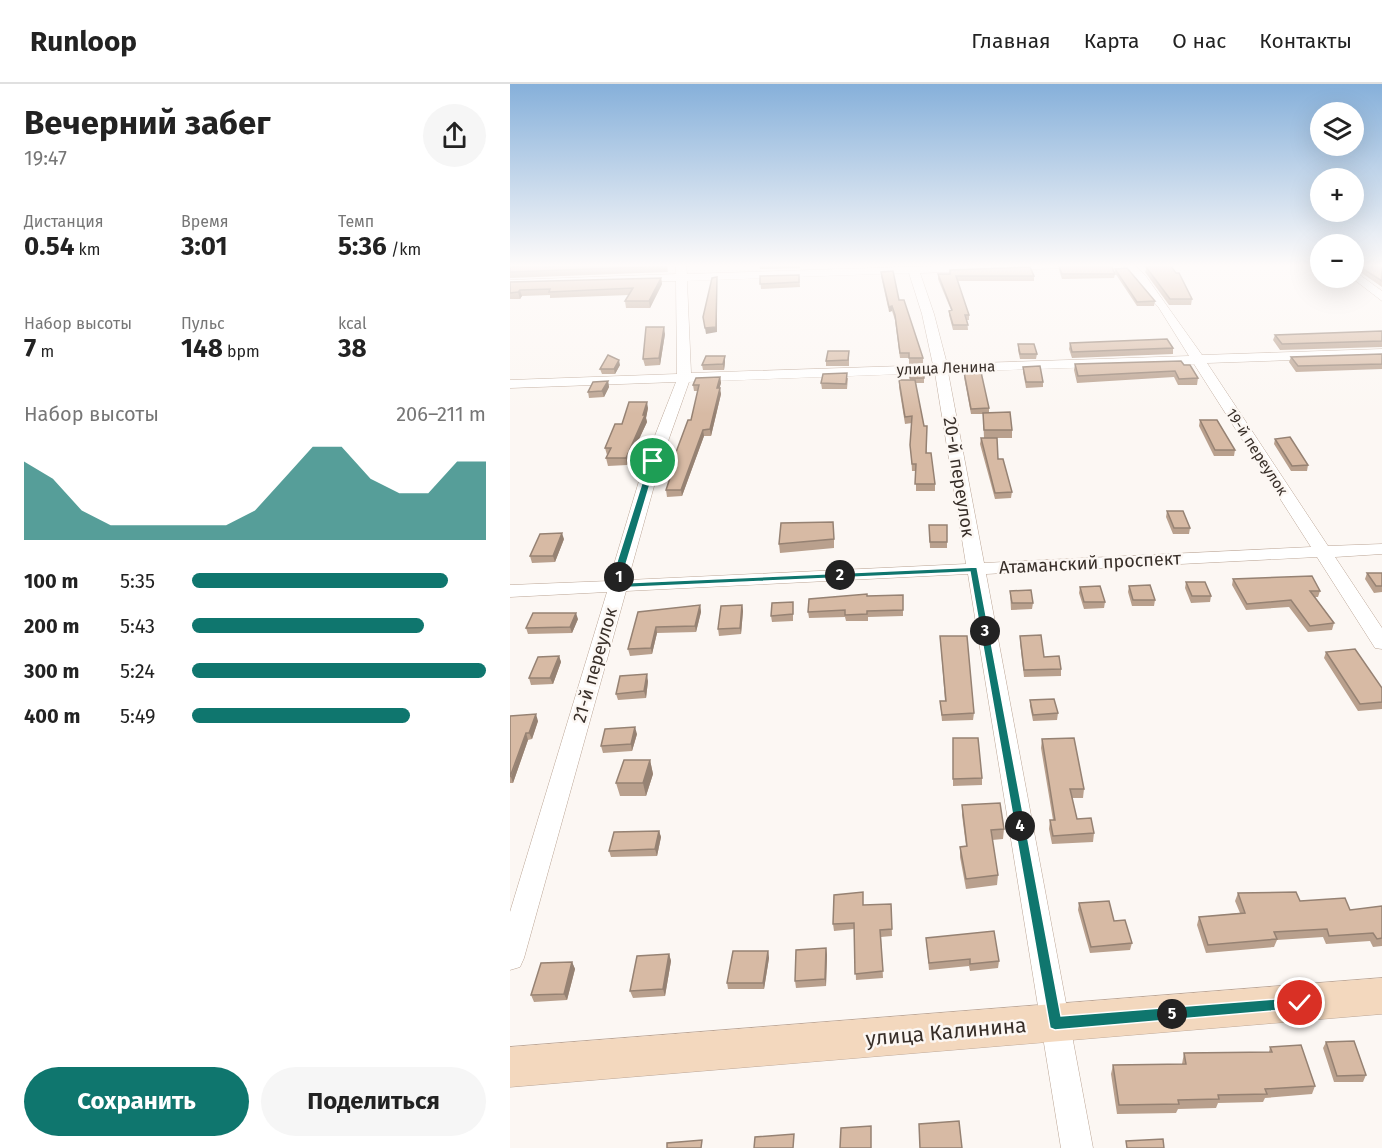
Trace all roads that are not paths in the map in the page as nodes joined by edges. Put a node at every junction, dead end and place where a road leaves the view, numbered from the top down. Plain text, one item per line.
1 (683, 315) edge
2 (928, 315) edge
3 (1169, 315) edge
4 (1382, 353) edge
5 (1197, 360) junction
6 (941, 369) junction
7 (684, 378) junction
8 (510, 384) edge
9 (1382, 549) edge
10 (1322, 552) junction
11 (974, 569) junction
12 (618, 586) junction
13 (510, 591) edge
14 (1382, 643) edge
15 (510, 958) edge
16 (1382, 996) edge
17 (1055, 1023) junction
18 (510, 1067) edge
19 (1077, 1148) edge

1 - 7 street, 21-й переулок
2 - 6 street, 20-й переулок
3 - 5 street, 19-й переулок
4 - 5 street, улица Ленина
5 - 6 street, улица Ленина
5 - 10 street, 19-й переулок
6 - 7 street, улица Ленина
6 - 11 street, 20-й переулок
7 - 8 street, улица Ленина
7 - 12 street, 21-й переулок
9 - 10 street, Атаманский проспект
10 - 11 street, Атаманский проспект
10 - 14 street, 19-й переулок
11 - 12 street, Атаманский проспект
11 - 17 street, 20-й переулок
12 - 13 street, Атаманский проспект
12 - 15 street, 21-й переулок
16 - 17 main road, улица Калинина
17 - 18 main road, улица Калинина
17 - 19 street, 20-й переулок

